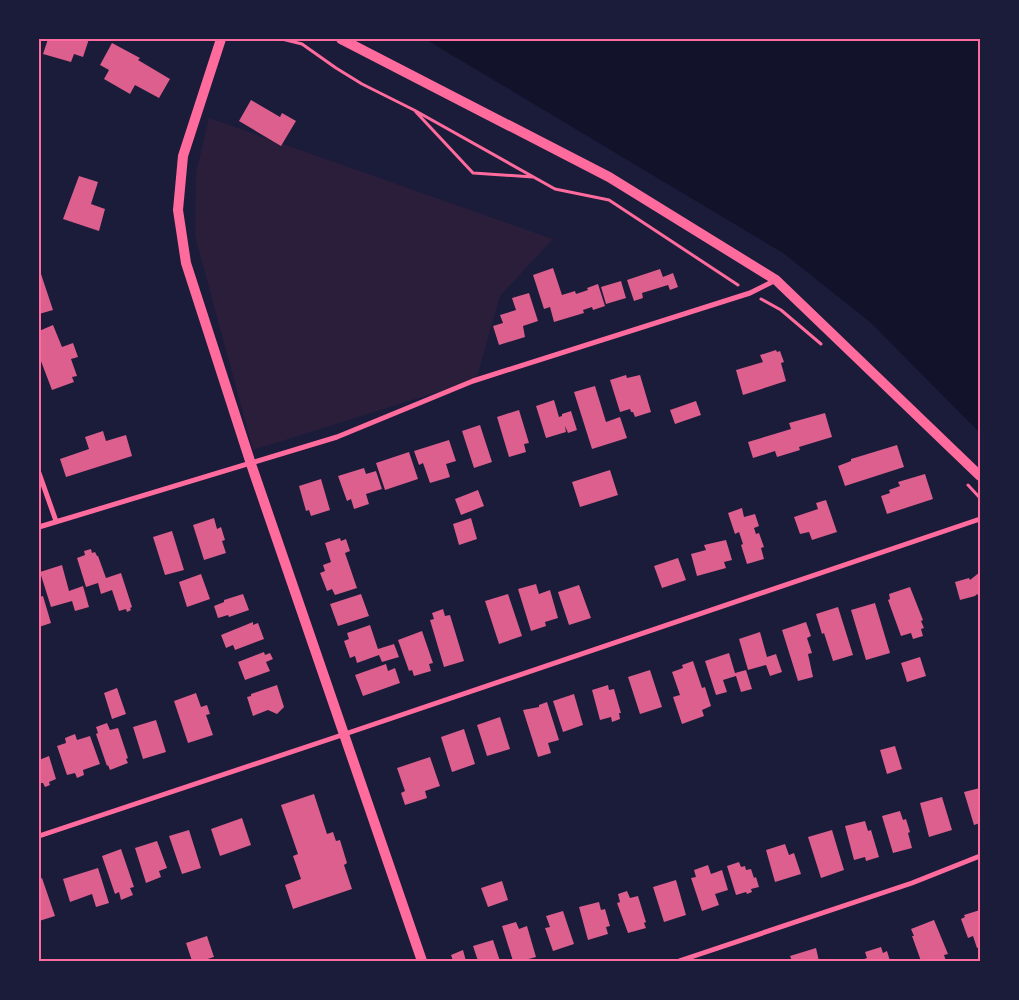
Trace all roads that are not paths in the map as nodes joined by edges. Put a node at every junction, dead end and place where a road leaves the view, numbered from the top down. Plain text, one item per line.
1 (221, 39) edge
2 (341, 39) edge
3 (776, 280) junction
4 (251, 464) junction
5 (39, 473) edge
6 (980, 476) edge
7 (980, 519) edge
8 (56, 521) junction
9 (39, 527) edge
10 (345, 734) junction
11 (39, 836) edge
12 (980, 856) edge
13 (422, 961) edge
14 (679, 961) edge

1 - 4 main road
2 - 3 main road
3 - 4 street
3 - 6 main road
4 - 8 street
4 - 10 main road
5 - 8 street
7 - 10 street
8 - 9 street
10 - 11 street
10 - 13 main road
12 - 14 street

